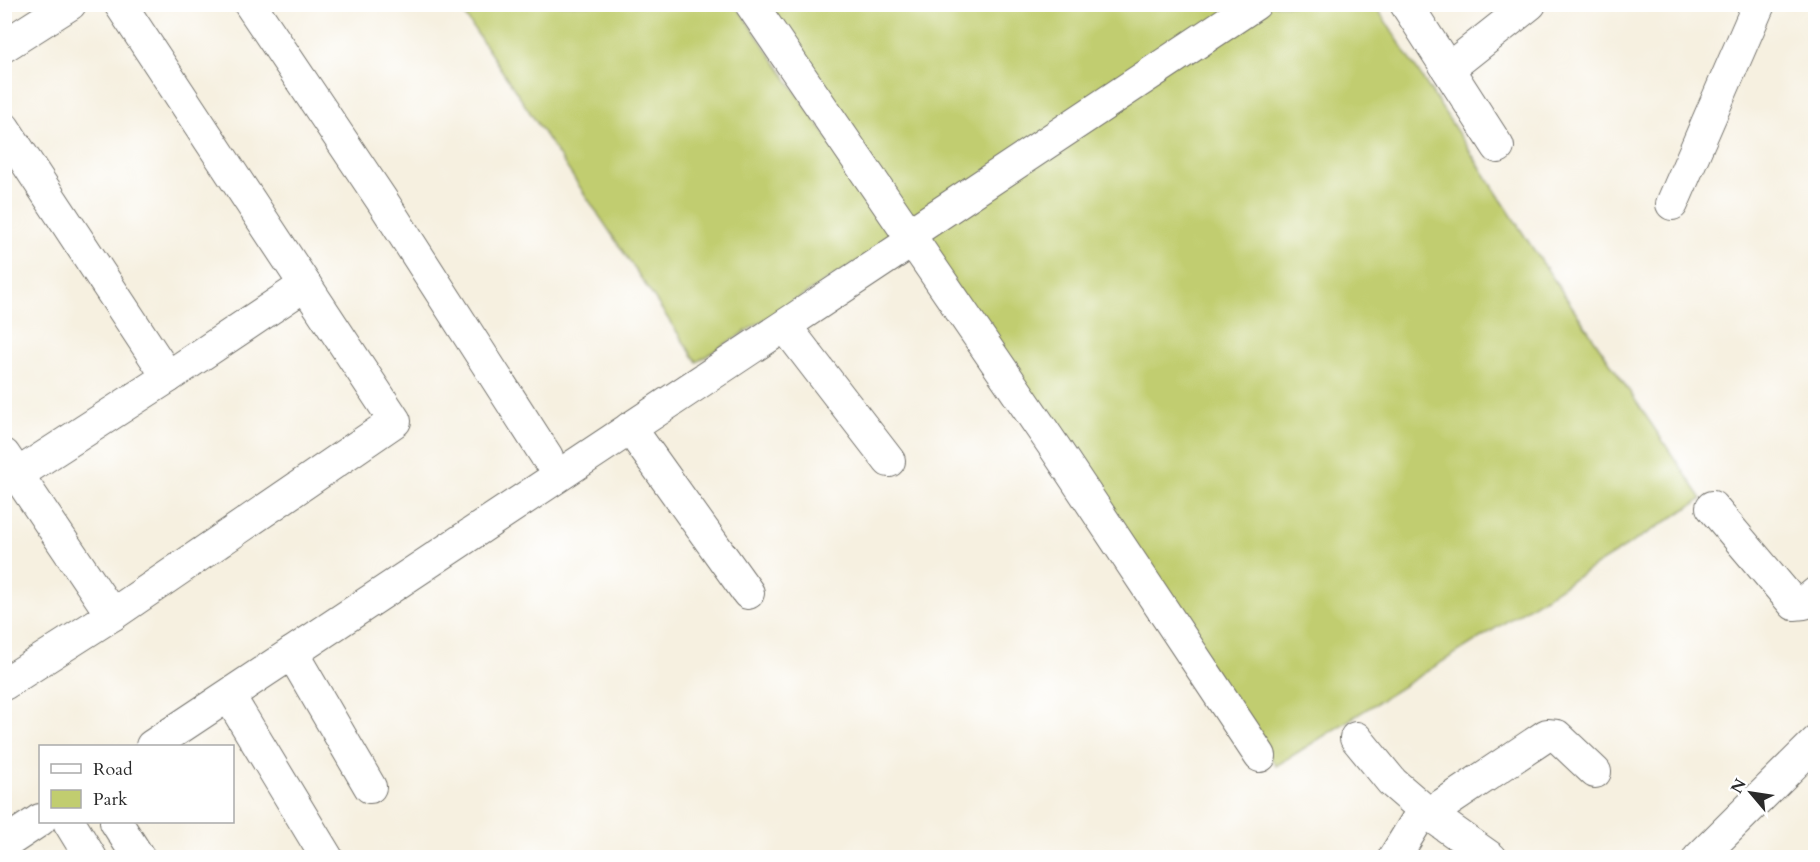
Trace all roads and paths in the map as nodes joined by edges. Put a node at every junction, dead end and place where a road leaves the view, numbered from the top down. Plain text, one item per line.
1 (70, 4) edge
2 (120, 4) edge
3 (250, 4) edge
4 (751, 4) edge
5 (1255, 4) edge
6 (1406, 4) edge
7 (1530, 4) edge
8 (1759, 4) edge
9 (4, 46) edge
10 (1448, 69) junction
11 (4, 128) edge
12 (1498, 147) dead end
13 (1672, 204) dead end
14 (910, 238) junction
15 (305, 285) junction
16 (784, 326) junction
17 (168, 377) junction
18 (630, 428) junction
19 (547, 457) dead end
20 (889, 461) dead end
21 (11, 465) edge
22 (1712, 507) dead end
23 (748, 593) dead end
24 (1815, 593) edge
25 (112, 615) junction
26 (292, 653) junction
27 (4, 684) edge
28 (229, 696) junction
29 (1356, 738) dead end
30 (1815, 742) edge
31 (155, 745) edge
32 (1260, 756) dead end
33 (1595, 772) dead end
34 (370, 787) dead end
35 (1426, 811) junction
36 (39, 821) edge
37 (70, 823) edge
38 (117, 823) edge
39 (4, 844) edge
40 (91, 858) edge
41 (139, 858) edge
42 (327, 858) edge
43 (1394, 858) edge
44 (1491, 858) edge
45 (1700, 858) edge

1 - 9 street
2 - 15 street
3 - 19 street
4 - 14 street
5 - 14 street
6 - 10 street
7 - 10 street
8 - 13 street
10 - 12 street
11 - 17 street
14 - 16 street
14 - 32 street
15 - 17 street
15 - 25 street
16 - 18 street
16 - 20 street
17 - 21 street
18 - 23 street
18 - 26 street
21 - 25 street
22 - 24 street
25 - 27 street
26 - 28 street
26 - 34 street
28 - 31 street
28 - 42 street
29 - 35 street
30 - 45 street
33 - 35 street
35 - 43 street
35 - 44 street
36 - 39 street
37 - 40 street
38 - 41 street

